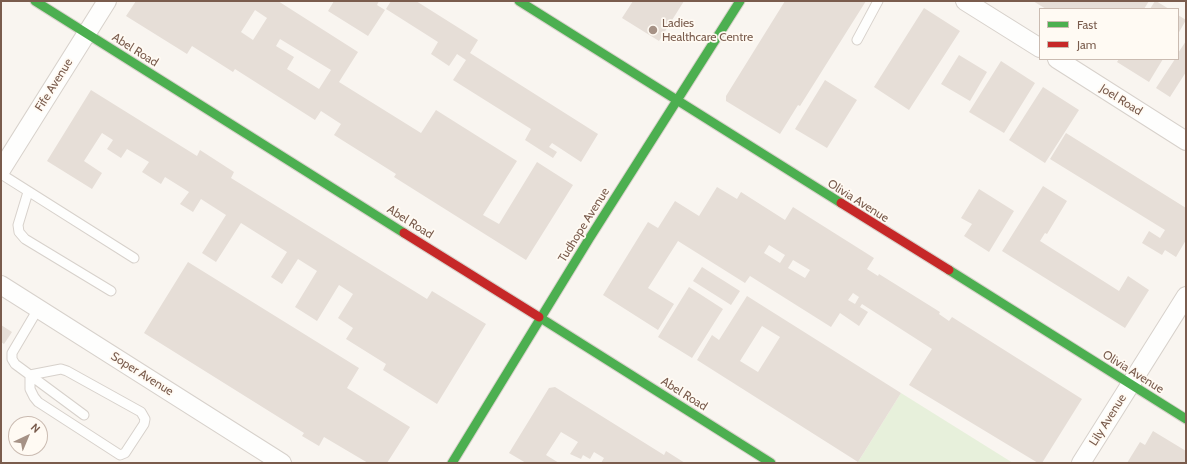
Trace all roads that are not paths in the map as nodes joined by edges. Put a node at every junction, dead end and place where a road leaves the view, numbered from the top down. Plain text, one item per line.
1 (35, 1) edge
2 (107, 1) edge
3 (519, 1) edge
4 (740, 1) edge
5 (878, 1) edge
6 (965, 1) edge
7 (86, 33) junction
8 (857, 40) dead end
9 (1039, 47) edge
10 (1059, 60) edge
11 (676, 101) junction
12 (1186, 141) edge
13 (1, 170) edge
14 (1, 174) edge
15 (28, 192) junction
16 (134, 258) dead end
17 (1, 285) edge
18 (111, 292) dead end
19 (1186, 296) edge
20 (38, 308) junction
21 (541, 318) junction
22 (30, 375) junction
23 (1130, 384) junction
24 (84, 415) dead end
25 (1186, 419) edge
26 (282, 463) edge
27 (452, 463) edge
28 (771, 463) edge
29 (1081, 463) edge

1 - 7 street, Abel Road
2 - 7 street, Fife Avenue
3 - 11 street, Olivia Avenue
4 - 11 street, Tudhope Avenue
5 - 8 lane
6 - 9 street
7 - 13 street, Fife Avenue
7 - 21 street, Abel Road
10 - 12 street, Joel Road
11 - 21 street, Tudhope Avenue
11 - 23 street, Olivia Avenue
14 - 15 lane
15 - 16 lane
15 - 18 lane
17 - 20 street, Soper Avenue
19 - 23 street, Lily Avenue
20 - 22 lane
20 - 26 street, Soper Avenue
21 - 27 street, Tudhope Avenue
21 - 28 street, Abel Road
22 - 22 lane
22 - 24 lane
23 - 25 street, Olivia Avenue
23 - 29 street, Lily Avenue

